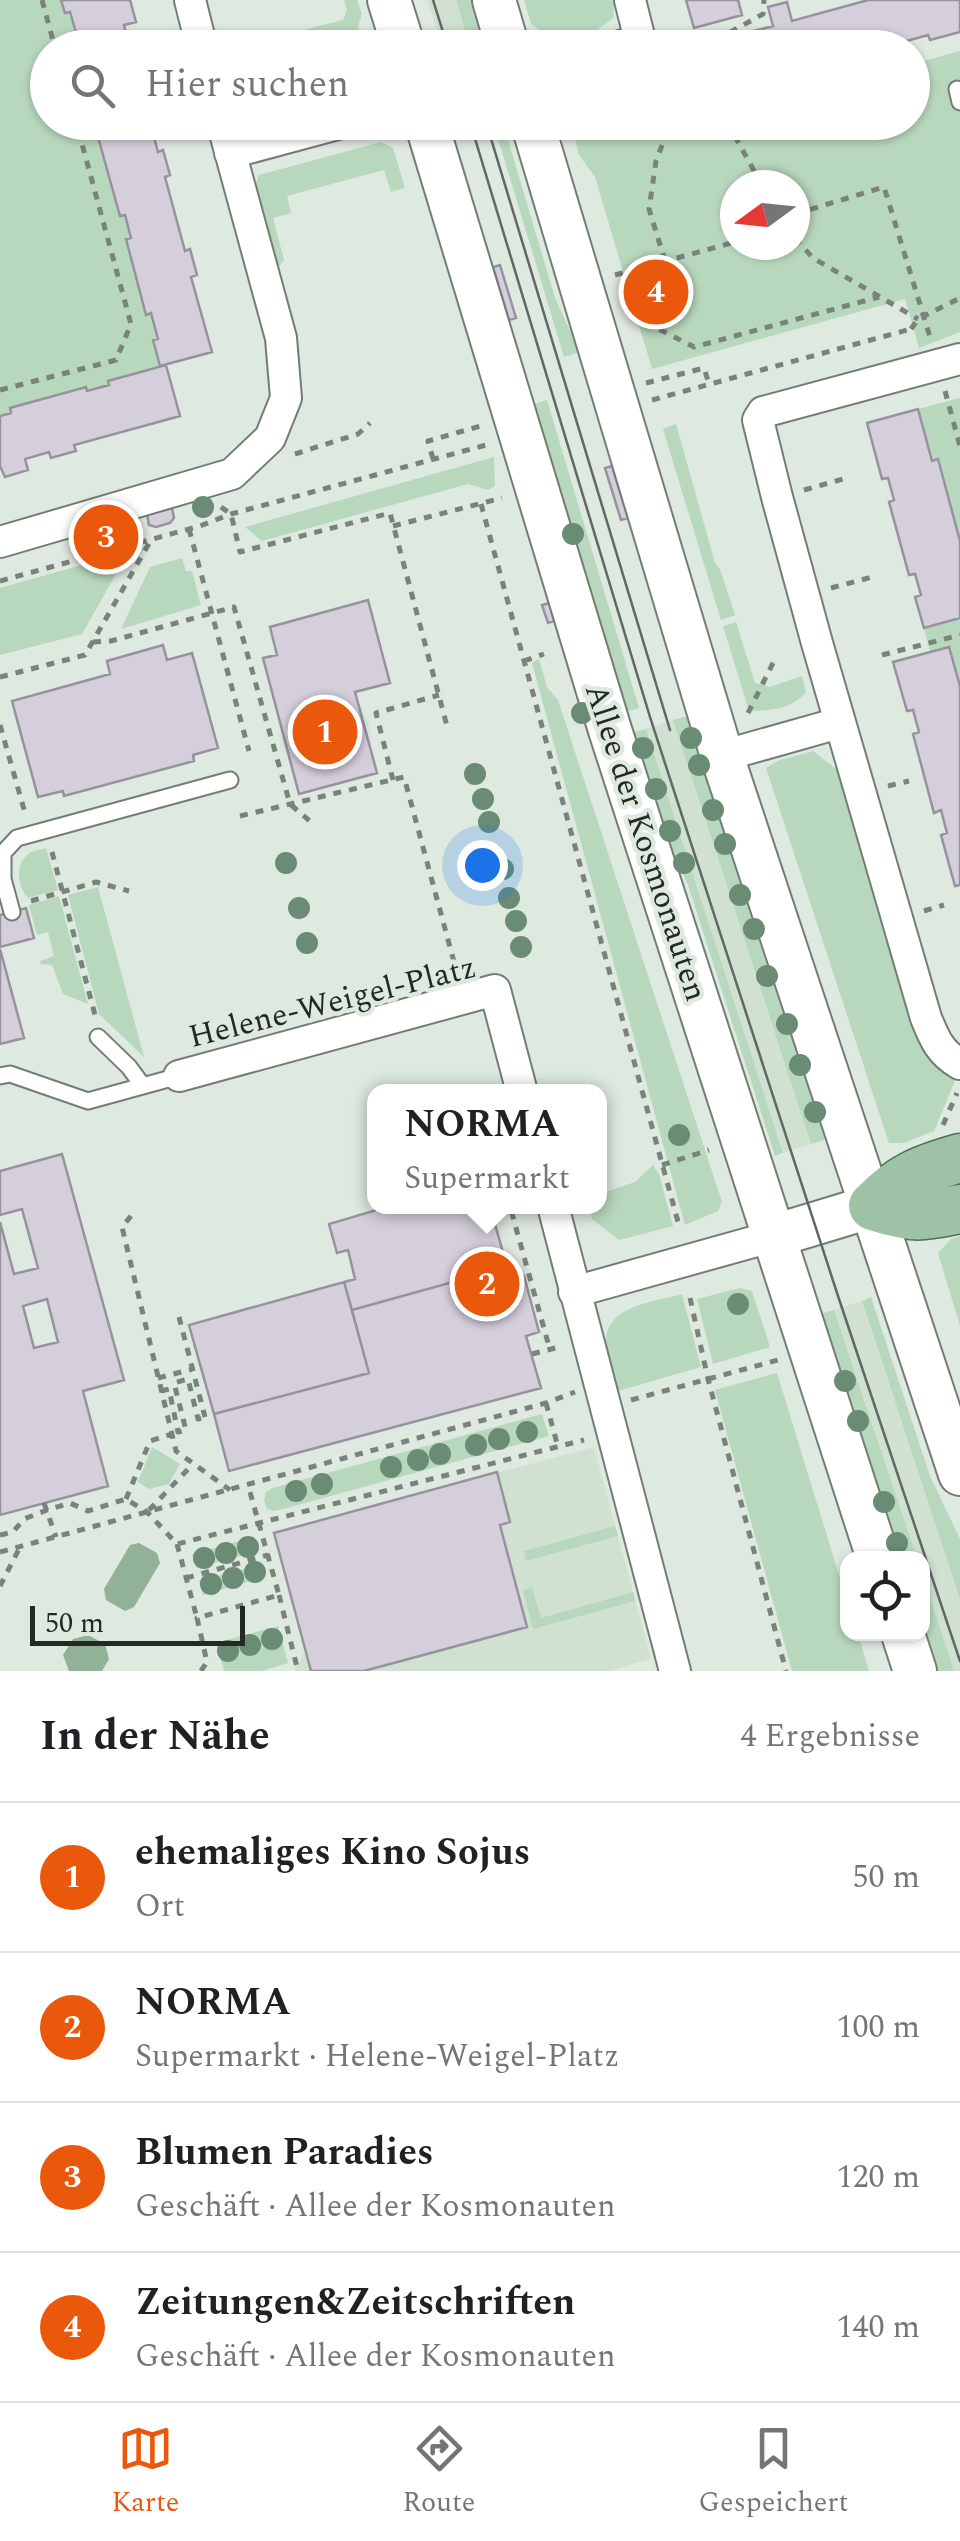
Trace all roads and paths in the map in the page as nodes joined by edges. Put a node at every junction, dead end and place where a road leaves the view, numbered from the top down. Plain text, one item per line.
1 (42, 0) edge
2 (190, 0) edge
3 (389, 0) edge
4 (494, 0) edge
5 (630, 0) edge
6 (764, 0) edge
7 (50, 30) edge
8 (198, 30) edge
9 (398, 30) edge
10 (503, 30) edge
11 (638, 30) edge
12 (734, 30) edge
13 (81, 140) edge
14 (227, 140) edge
15 (278, 140) edge
16 (431, 140) edge
17 (537, 140) edge
18 (664, 140) edge
19 (736, 140) edge
20 (230, 153) junction
21 (753, 170) edge
22 (810, 210) edge
23 (720, 246) edge
24 (810, 255) edge
25 (665, 261) junction
26 (610, 276) dead end
27 (878, 297) junction
28 (960, 298) edge
29 (631, 314) dead end
30 (921, 318) junction
31 (949, 362) edge
32 (654, 381) dead end
33 (708, 384) junction
34 (0, 390) edge
35 (652, 400) dead end
36 (471, 429) dead end
37 (489, 444) dead end
38 (960, 446) edge
39 (433, 459) junction
40 (850, 477) dead end
41 (776, 498) junction
42 (497, 499) dead end
43 (481, 504) junction
44 (230, 514) junction
45 (394, 526) junction
46 (189, 529) junction
47 (150, 540) junction
48 (0, 542) edge
49 (876, 576) dead end
50 (0, 581) edge
51 (804, 595) junction
52 (212, 613) junction
53 (960, 636) edge
54 (93, 642) junction
55 (544, 654) dead end
56 (882, 655) dead end
57 (524, 661) junction
58 (774, 662) dead end
59 (0, 678) edge
60 (439, 695) junction
61 (744, 720) dead end
62 (840, 723) junction
63 (0, 725) edge
64 (448, 726) dead end
65 (249, 751) dead end
66 (722, 756) junction
67 (230, 780) dead end
68 (393, 780) junction
69 (290, 804) junction
70 (240, 816) dead end
71 (312, 823) dead end
72 (38, 831) junction
73 (129, 891) dead end
74 (63, 892) junction
75 (30, 901) dead end
76 (944, 905) dead end
77 (930, 909) dead end
78 (12, 912) dead end
79 (461, 1000) junction
80 (100, 1038) joint
81 (960, 1064) edge
82 (0, 1076) edge
83 (179, 1076) joint
84 (520, 1084) edge
85 (143, 1086) junction
86 (959, 1088) edge
87 (949, 1147) edge
88 (709, 1150) dead end
89 (662, 1165) junction
90 (872, 1206) junction
91 (960, 1209) edge
92 (512, 1214) edge
93 (555, 1214) edge
94 (131, 1216) dead end
95 (680, 1230) dead end
96 (774, 1236) junction
97 (574, 1292) junction
98 (690, 1298) dead end
99 (179, 1317) dead end
100 (532, 1354) dead end
101 (778, 1360) dead end
102 (193, 1370) junction
103 (158, 1378) junction
104 (708, 1379) junction
105 (161, 1391) junction
106 (612, 1432) junction
107 (172, 1434) junction
108 (558, 1447) junction
109 (194, 1464) junction
110 (960, 1474) edge
111 (248, 1484) junction
112 (230, 1490) junction
113 (126, 1499) junction
114 (46, 1506) junction
115 (147, 1512) junction
116 (260, 1523) junction
117 (0, 1536) edge
118 (56, 1537) junction
119 (177, 1544) junction
120 (20, 1547) junction
121 (876, 1551) edge
122 (0, 1552) edge
123 (268, 1556) junction
124 (186, 1578) junction
125 (0, 1586) edge
126 (279, 1595) junction
127 (196, 1618) junction
128 (905, 1641) edge
129 (201, 1671) edge
130 (298, 1671) edge
131 (675, 1671) edge
132 (786, 1671) edge
133 (915, 1671) edge

1 - 7 path
2 - 8 street
3 - 9 main road
4 - 10 main road
5 - 11 street
6 - 12 path
13 - 34 path
14 - 20 street
15 - 20 street
16 - 96 main road, Allee der Kosmonauten
17 - 66 main road
18 - 25 path
19 - 21 path
20 - 48 street
22 - 30 path
23 - 25 path
24 - 27 path
25 - 26 path
27 - 29 path
27 - 30 path
28 - 30 path
30 - 31 path
30 - 33 path
31 - 38 path
31 - 41 street
32 - 33 path
33 - 35 path
36 - 39 path
37 - 39 path
39 - 44 path
40 - 41 path
41 - 51 street
42 - 43 path
43 - 45 path
43 - 57 path
44 - 45 path
44 - 46 path
45 - 60 path
46 - 47 path
46 - 52 path
47 - 50 path
47 - 54 path
49 - 51 path
51 - 62 street
52 - 54 path
52 - 65 path
52 - 69 path
53 - 56 path
54 - 59 path
55 - 57 path
57 - 89 path
58 - 61 path
60 - 64 path
60 - 68 path
62 - 66 street
62 - 81 street
63 - 72 path
66 - 90 main road
67 - 72 lane
68 - 69 path
68 - 79 path
69 - 70 path
69 - 71 path
72 - 74 path
72 - 78 lane
73 - 74 path
74 - 75 path
74 - 80 path
76 - 77 path
79 - 83 street, Helene-Weigel-Platz
79 - 84 street, Helene-Weigel-Platz
80 - 85 lane
82 - 85 lane, Helene-Weigel-Platz
83 - 85 lane, Helene-Weigel-Platz
86 - 87 path
87 - 90 main road
88 - 89 path
89 - 95 path
90 - 91 main road
90 - 96 main road
90 - 110 main road
92 - 100 path
93 - 97 street
94 - 103 path
96 - 97 street
96 - 121 main road, Allee der Kosmonauten
97 - 106 street
98 - 104 path
99 - 102 path
101 - 104 path
102 - 103 path
102 - 105 path
103 - 105 path
104 - 106 path
104 - 132 path
105 - 107 path
106 - 108 path
106 - 131 street
107 - 109 path
107 - 113 path
108 - 111 path
108 - 116 path
109 - 112 path
109 - 115 path
111 - 112 path
111 - 116 path
112 - 115 path
113 - 114 path
113 - 115 path
114 - 117 path
114 - 118 path
115 - 118 path
115 - 119 path
116 - 119 path
116 - 123 path
118 - 120 path
119 - 124 path
120 - 122 path
120 - 125 path
123 - 124 path
123 - 126 path
124 - 127 path
126 - 127 path
126 - 130 path
127 - 129 path
128 - 133 main road

